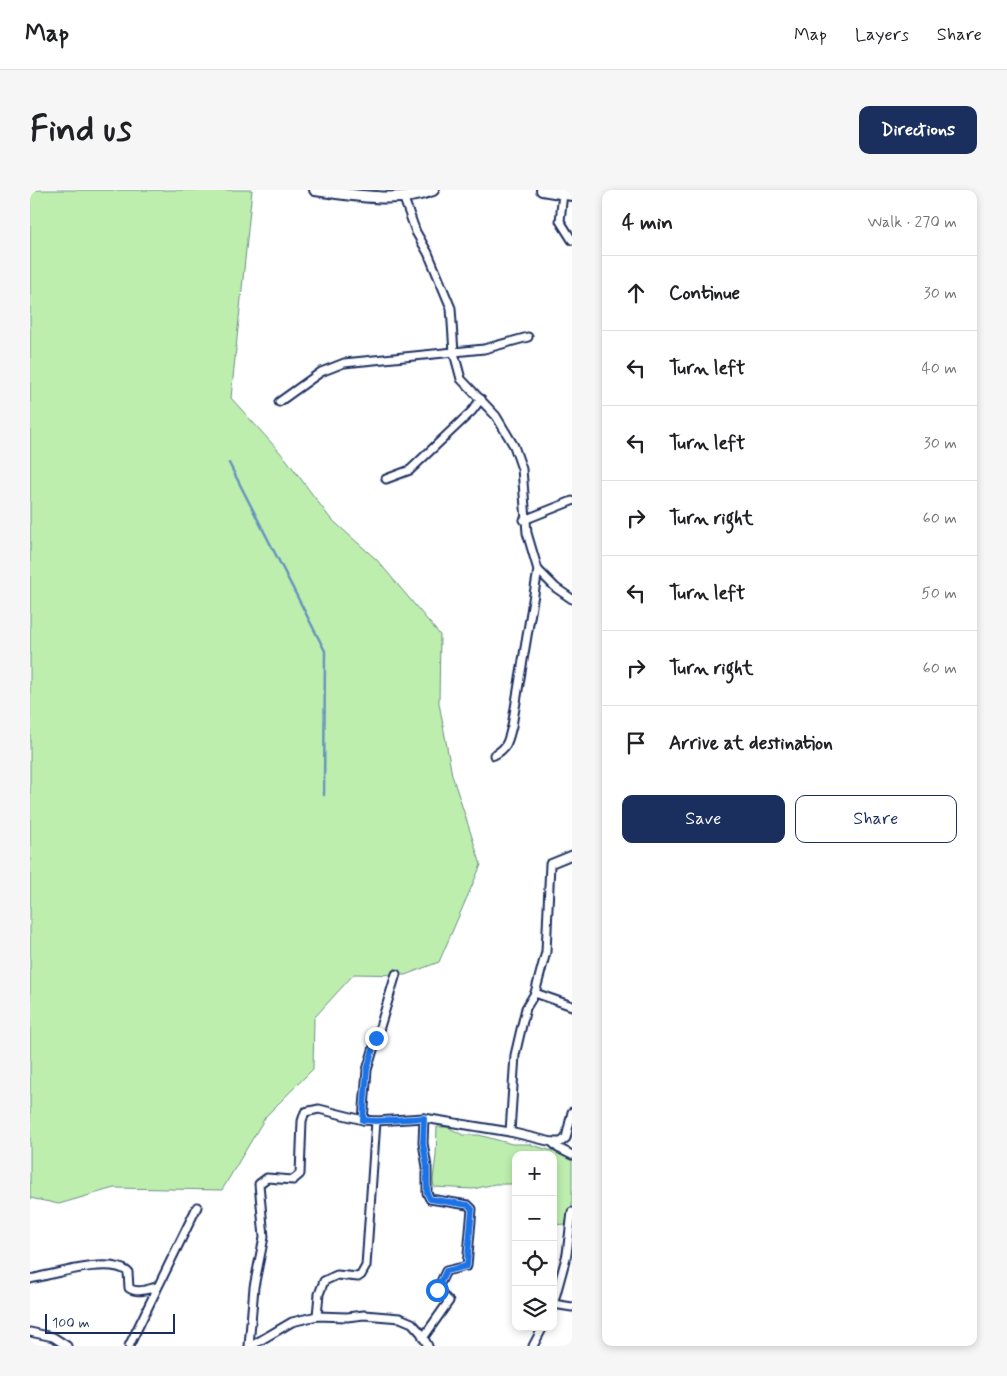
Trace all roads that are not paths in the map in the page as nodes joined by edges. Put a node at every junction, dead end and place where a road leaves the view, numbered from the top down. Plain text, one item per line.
1 (315, 190) edge
2 (434, 190) edge
3 (542, 190) edge
4 (369, 193) edge
5 (568, 194) edge
6 (404, 196) junction
7 (572, 240) edge
8 (528, 337) dead end
9 (454, 353) junction
10 (481, 399) junction
11 (279, 402) dead end
12 (386, 479) dead end
13 (572, 501) edge
14 (524, 520) junction
15 (538, 570) junction
16 (572, 599) edge
17 (494, 755) dead end
18 (572, 855) edge
19 (396, 974) dead end
20 (535, 993) junction
21 (572, 1006) edge
22 (572, 1112) edge
23 (424, 1118) junction
24 (363, 1120) junction
25 (376, 1121) junction
26 (510, 1132) junction
27 (552, 1142) junction
28 (572, 1155) edge
29 (197, 1206) dead end
30 (572, 1212) edge
31 (569, 1255) edge
32 (30, 1279) edge
33 (157, 1286) junction
34 (557, 1292) edge
35 (557, 1305) edge
36 (572, 1307) edge
37 (317, 1316) junction
38 (541, 1331) edge
39 (30, 1332) edge
40 (266, 1337) junction
41 (425, 1344) edge
42 (67, 1346) edge
43 (129, 1346) edge
44 (250, 1346) edge
45 (267, 1346) edge
46 (533, 1346) edge

1 - 4 street
2 - 6 street
3 - 5 street
4 - 6 street
5 - 7 street
6 - 9 street
8 - 9 street
9 - 10 street
9 - 11 street
10 - 12 street
10 - 14 street
13 - 14 street
14 - 15 street
15 - 16 street
15 - 17 street
18 - 20 street
19 - 24 street
20 - 21 street
20 - 26 street
22 - 27 street
23 - 25 street
23 - 26 street
23 - 41 street
24 - 25 street
24 - 44 street
25 - 37 street
26 - 27 street
27 - 28 street
29 - 33 street
30 - 31 street
31 - 34 street
32 - 33 street
33 - 43 street
35 - 36 street
37 - 40 street
37 - 41 street
38 - 46 street
39 - 42 street
40 - 44 street
40 - 45 street

